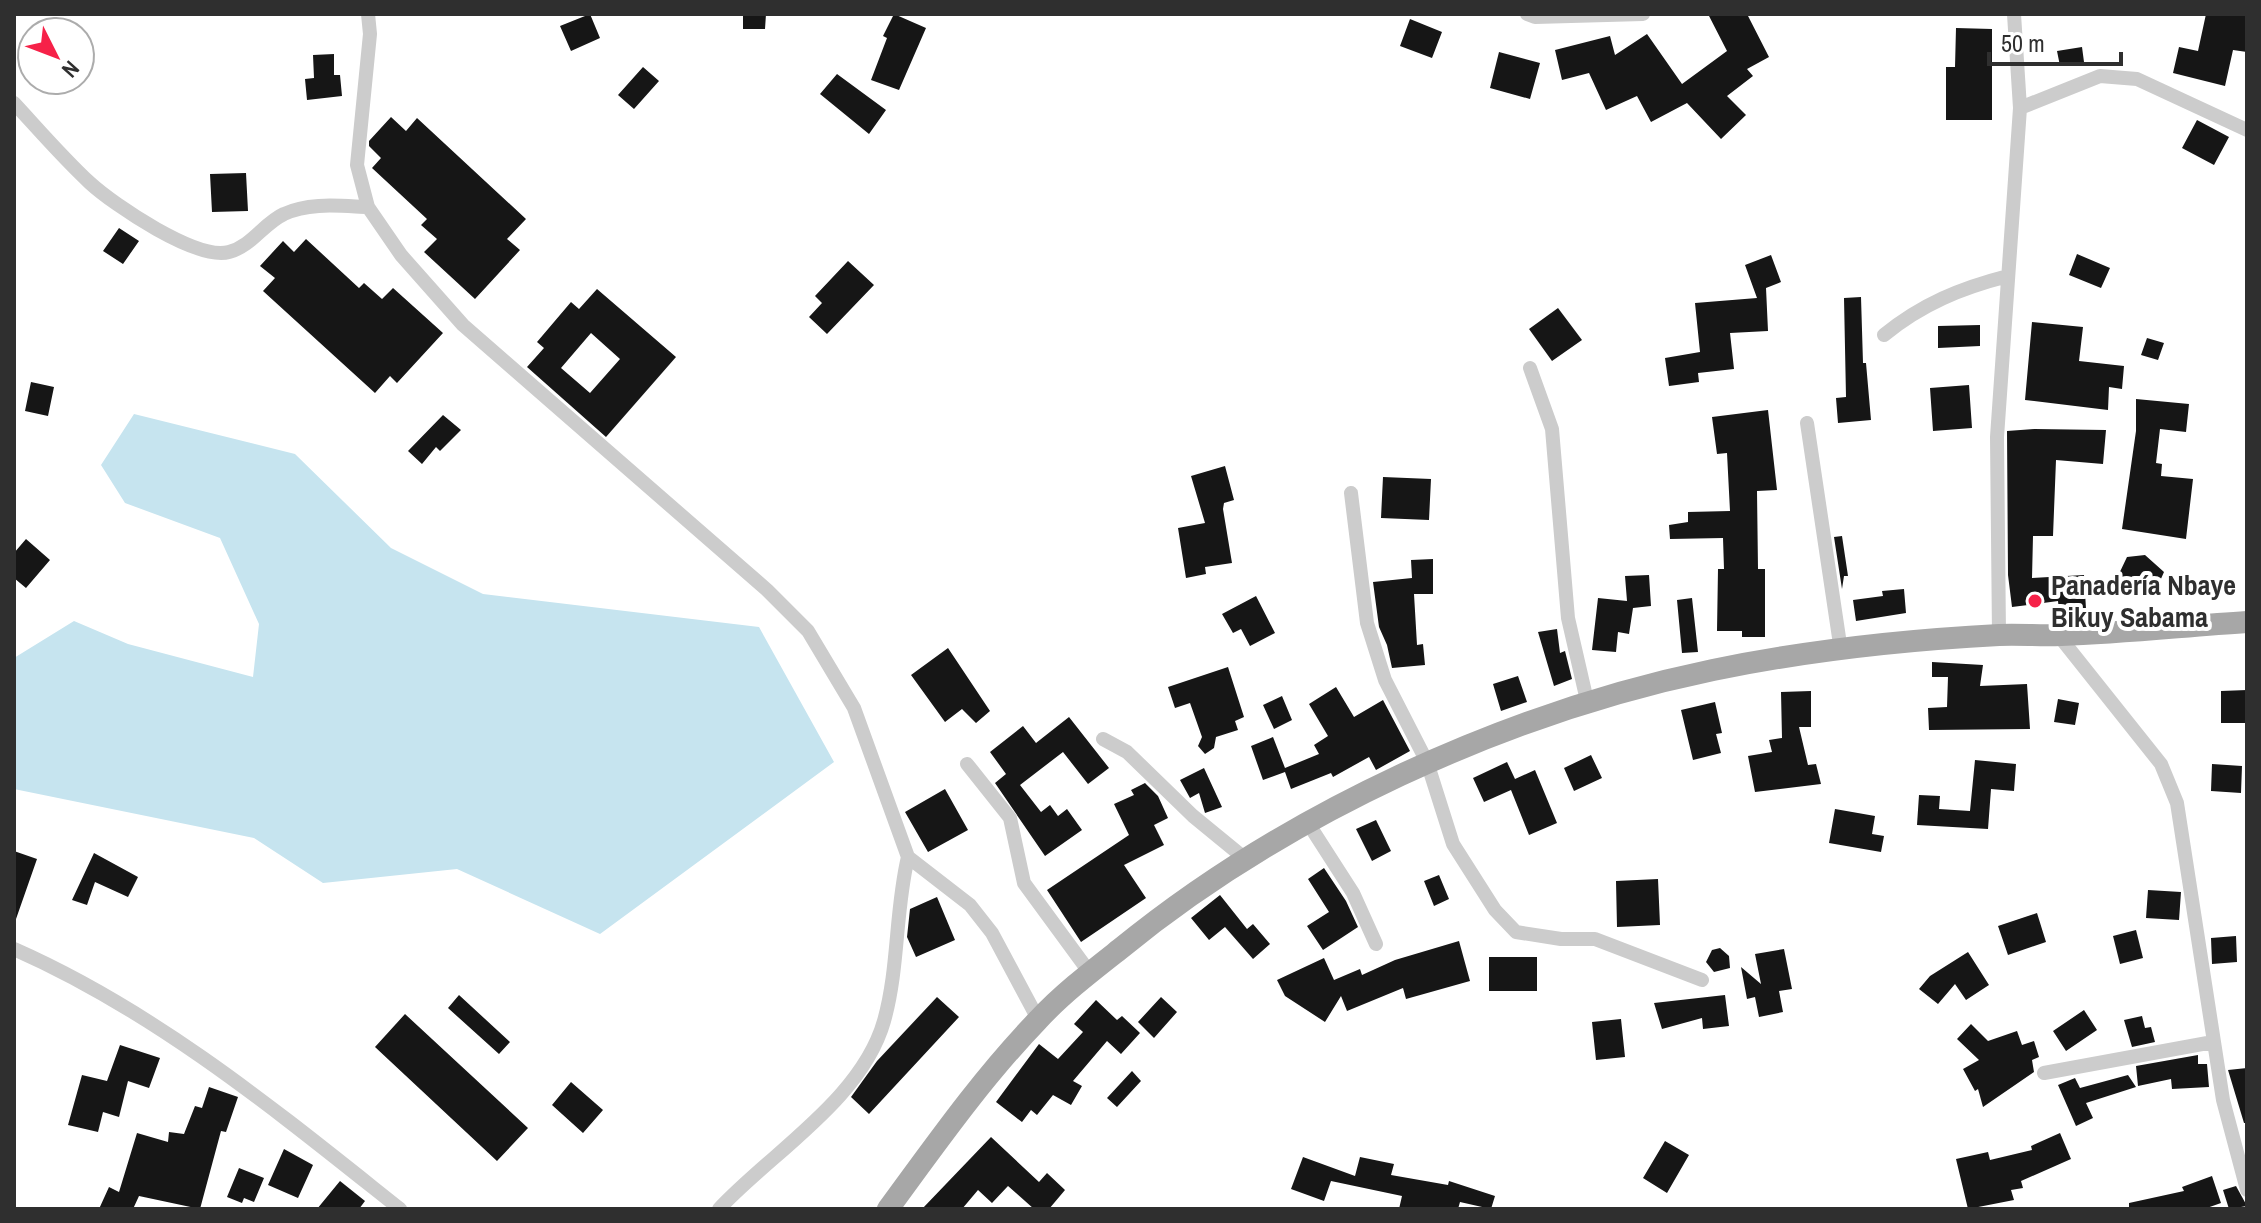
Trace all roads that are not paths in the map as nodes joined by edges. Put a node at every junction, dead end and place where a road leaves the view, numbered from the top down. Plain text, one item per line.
1 (368, 14) edge
2 (1527, 14) edge
3 (1643, 14) edge
4 (2014, 14) edge
5 (1567, 16) edge
6 (14, 103) edge
7 (2020, 108) junction
8 (2247, 130) edge
9 (368, 207) junction
10 (2008, 276) junction
11 (1884, 335) dead end
12 (1530, 368) dead end
13 (1807, 423) dead end
14 (1351, 493) dead end
15 (2247, 622) edge
16 (1999, 635) junction
17 (2059, 636) junction
18 (1841, 651) junction
19 (1588, 705) junction
20 (1103, 739) dead end
21 (1427, 762) junction
22 (967, 764) dead end
23 (1308, 823) junction
24 (908, 857) junction
25 (1243, 857) junction
26 (1376, 944) dead end
27 (14, 949) edge
28 (1090, 973) junction
29 (1702, 980) dead end
30 (1038, 1019) junction
31 (2213, 1042) junction
32 (2044, 1073) dead end
33 (2247, 1190) edge
34 (400, 1209) edge
35 (719, 1209) edge
36 (888, 1209) edge

1 - 9 street
2 - 5 street
3 - 5 street
4 - 7 street
6 - 9 street
7 - 8 street
7 - 10 street
9 - 24 street
10 - 11 street
10 - 16 street
12 - 19 street
13 - 18 street
14 - 21 street
15 - 17 main road
16 - 17 main road
16 - 18 main road
17 - 31 street
18 - 19 main road
19 - 21 main road
20 - 25 street
21 - 23 main road
21 - 29 street
22 - 28 street
23 - 25 main road
23 - 26 street
24 - 30 street
24 - 35 street
25 - 28 main road
27 - 34 street
28 - 30 main road
30 - 36 main road
31 - 32 street
31 - 33 street

